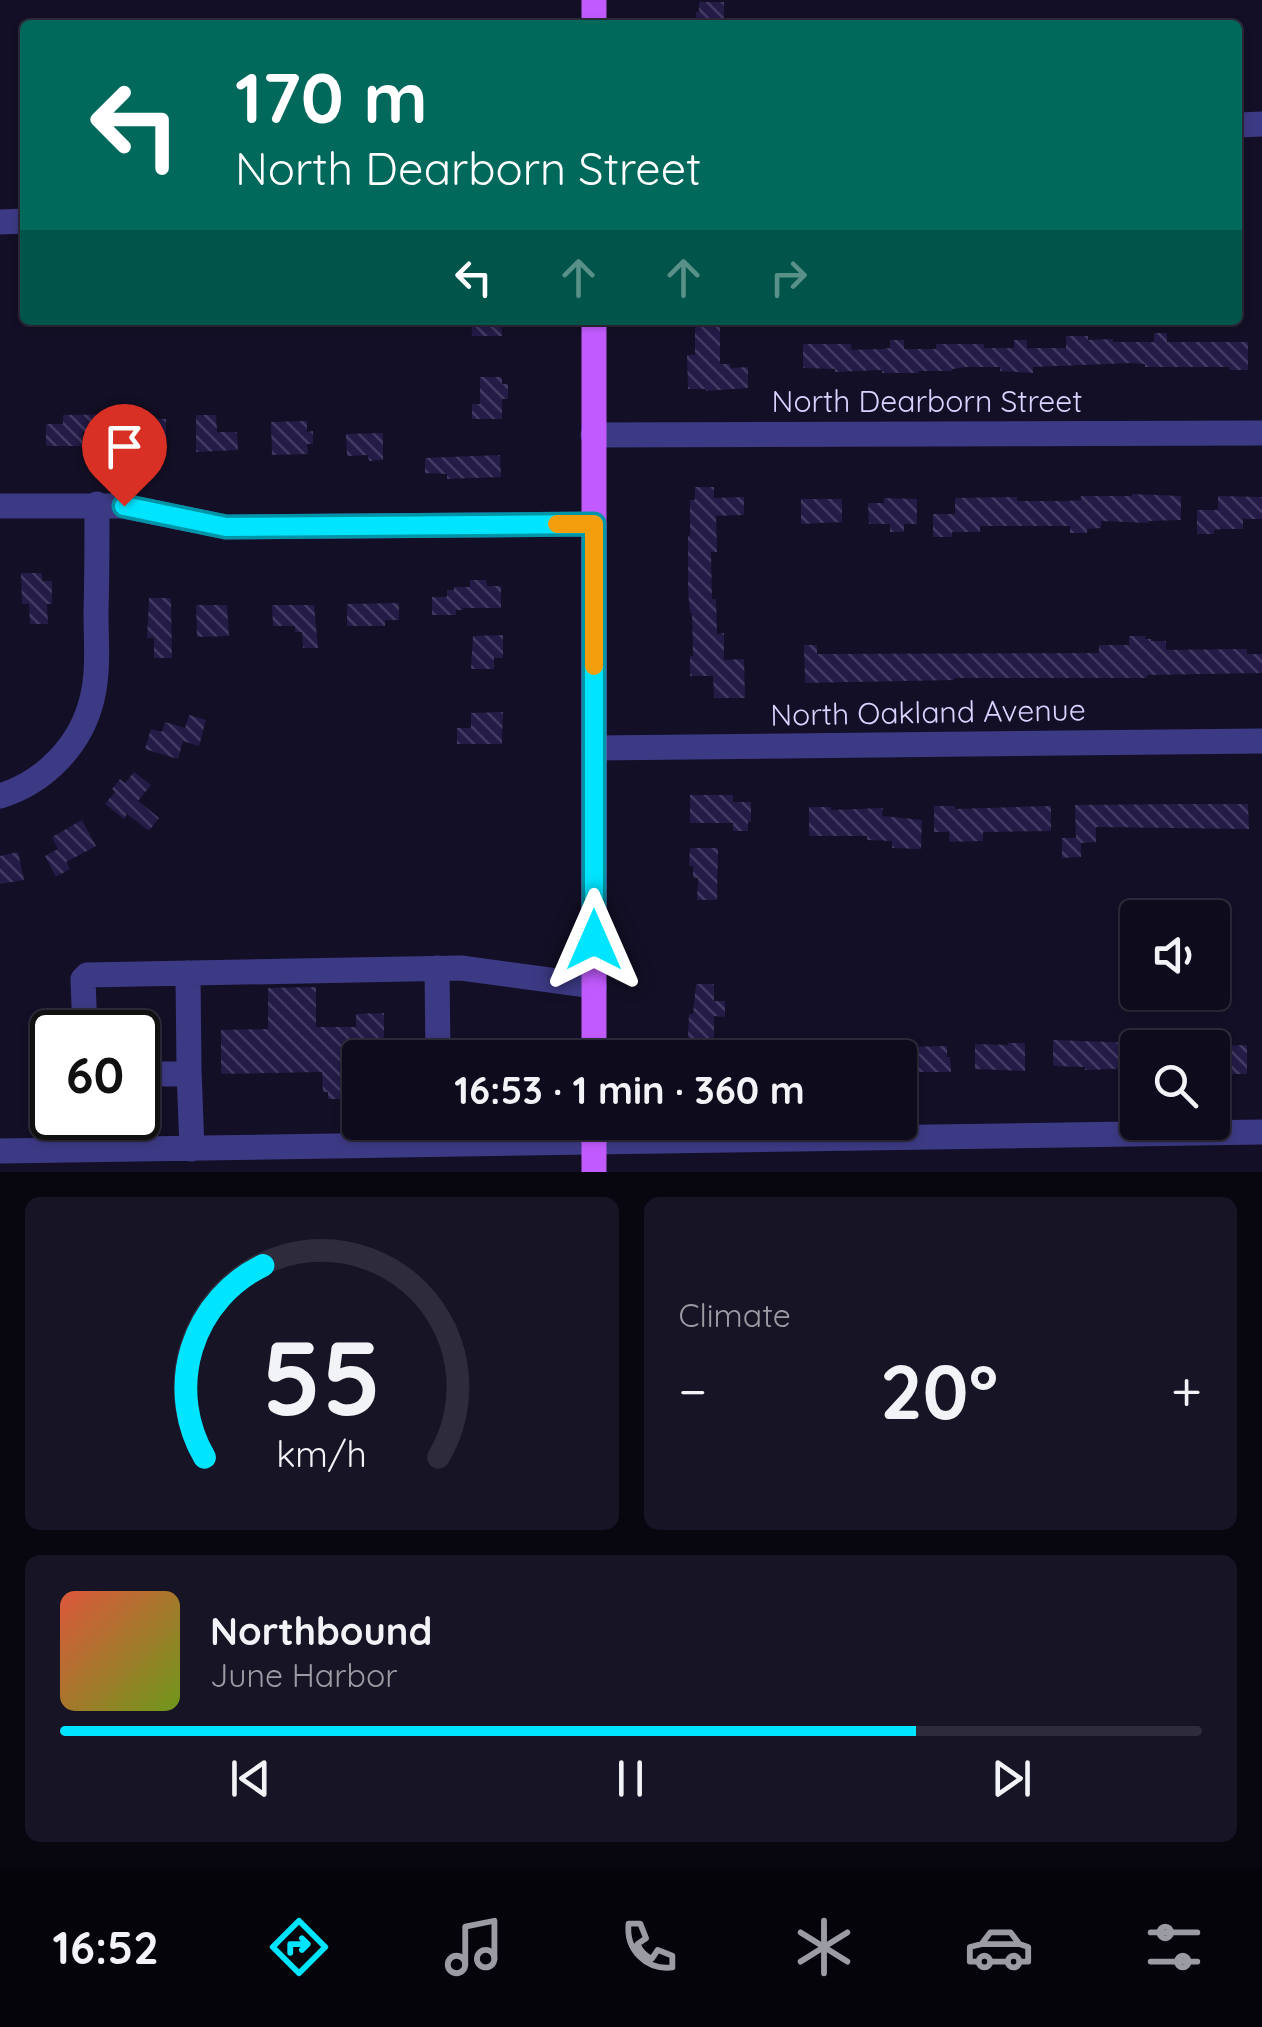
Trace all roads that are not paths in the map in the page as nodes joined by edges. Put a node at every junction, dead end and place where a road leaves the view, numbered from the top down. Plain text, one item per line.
1 (594, 325) edge
2 (1262, 433) edge
3 (593, 435) junction
4 (98, 504) junction
5 (0, 506) edge
6 (594, 524) junction
7 (1262, 741) edge
8 (594, 748) junction
9 (0, 796) edge
10 (437, 968) junction
11 (188, 973) junction
12 (594, 986) junction
13 (84, 1010) edge
14 (438, 1040) edge
15 (594, 1040) edge
16 (190, 1070) junction
17 (160, 1074) edge
18 (917, 1132) edge
19 (1262, 1132) edge
20 (342, 1139) edge
21 (594, 1140) edge
22 (192, 1148) junction
23 (0, 1151) edge
24 (594, 1172) edge

1 - 3 main road
2 - 3 street, North Dearborn Street
3 - 6 main road
4 - 5 street
4 - 6 street
4 - 9 street
6 - 8 main road
7 - 8 street, North Oakland Avenue
8 - 12 main road
10 - 11 street
10 - 12 street
10 - 14 street
11 - 13 street
11 - 16 street
12 - 15 main road
16 - 17 street
16 - 22 street
18 - 19 street
20 - 22 street
21 - 24 main road
22 - 23 street

